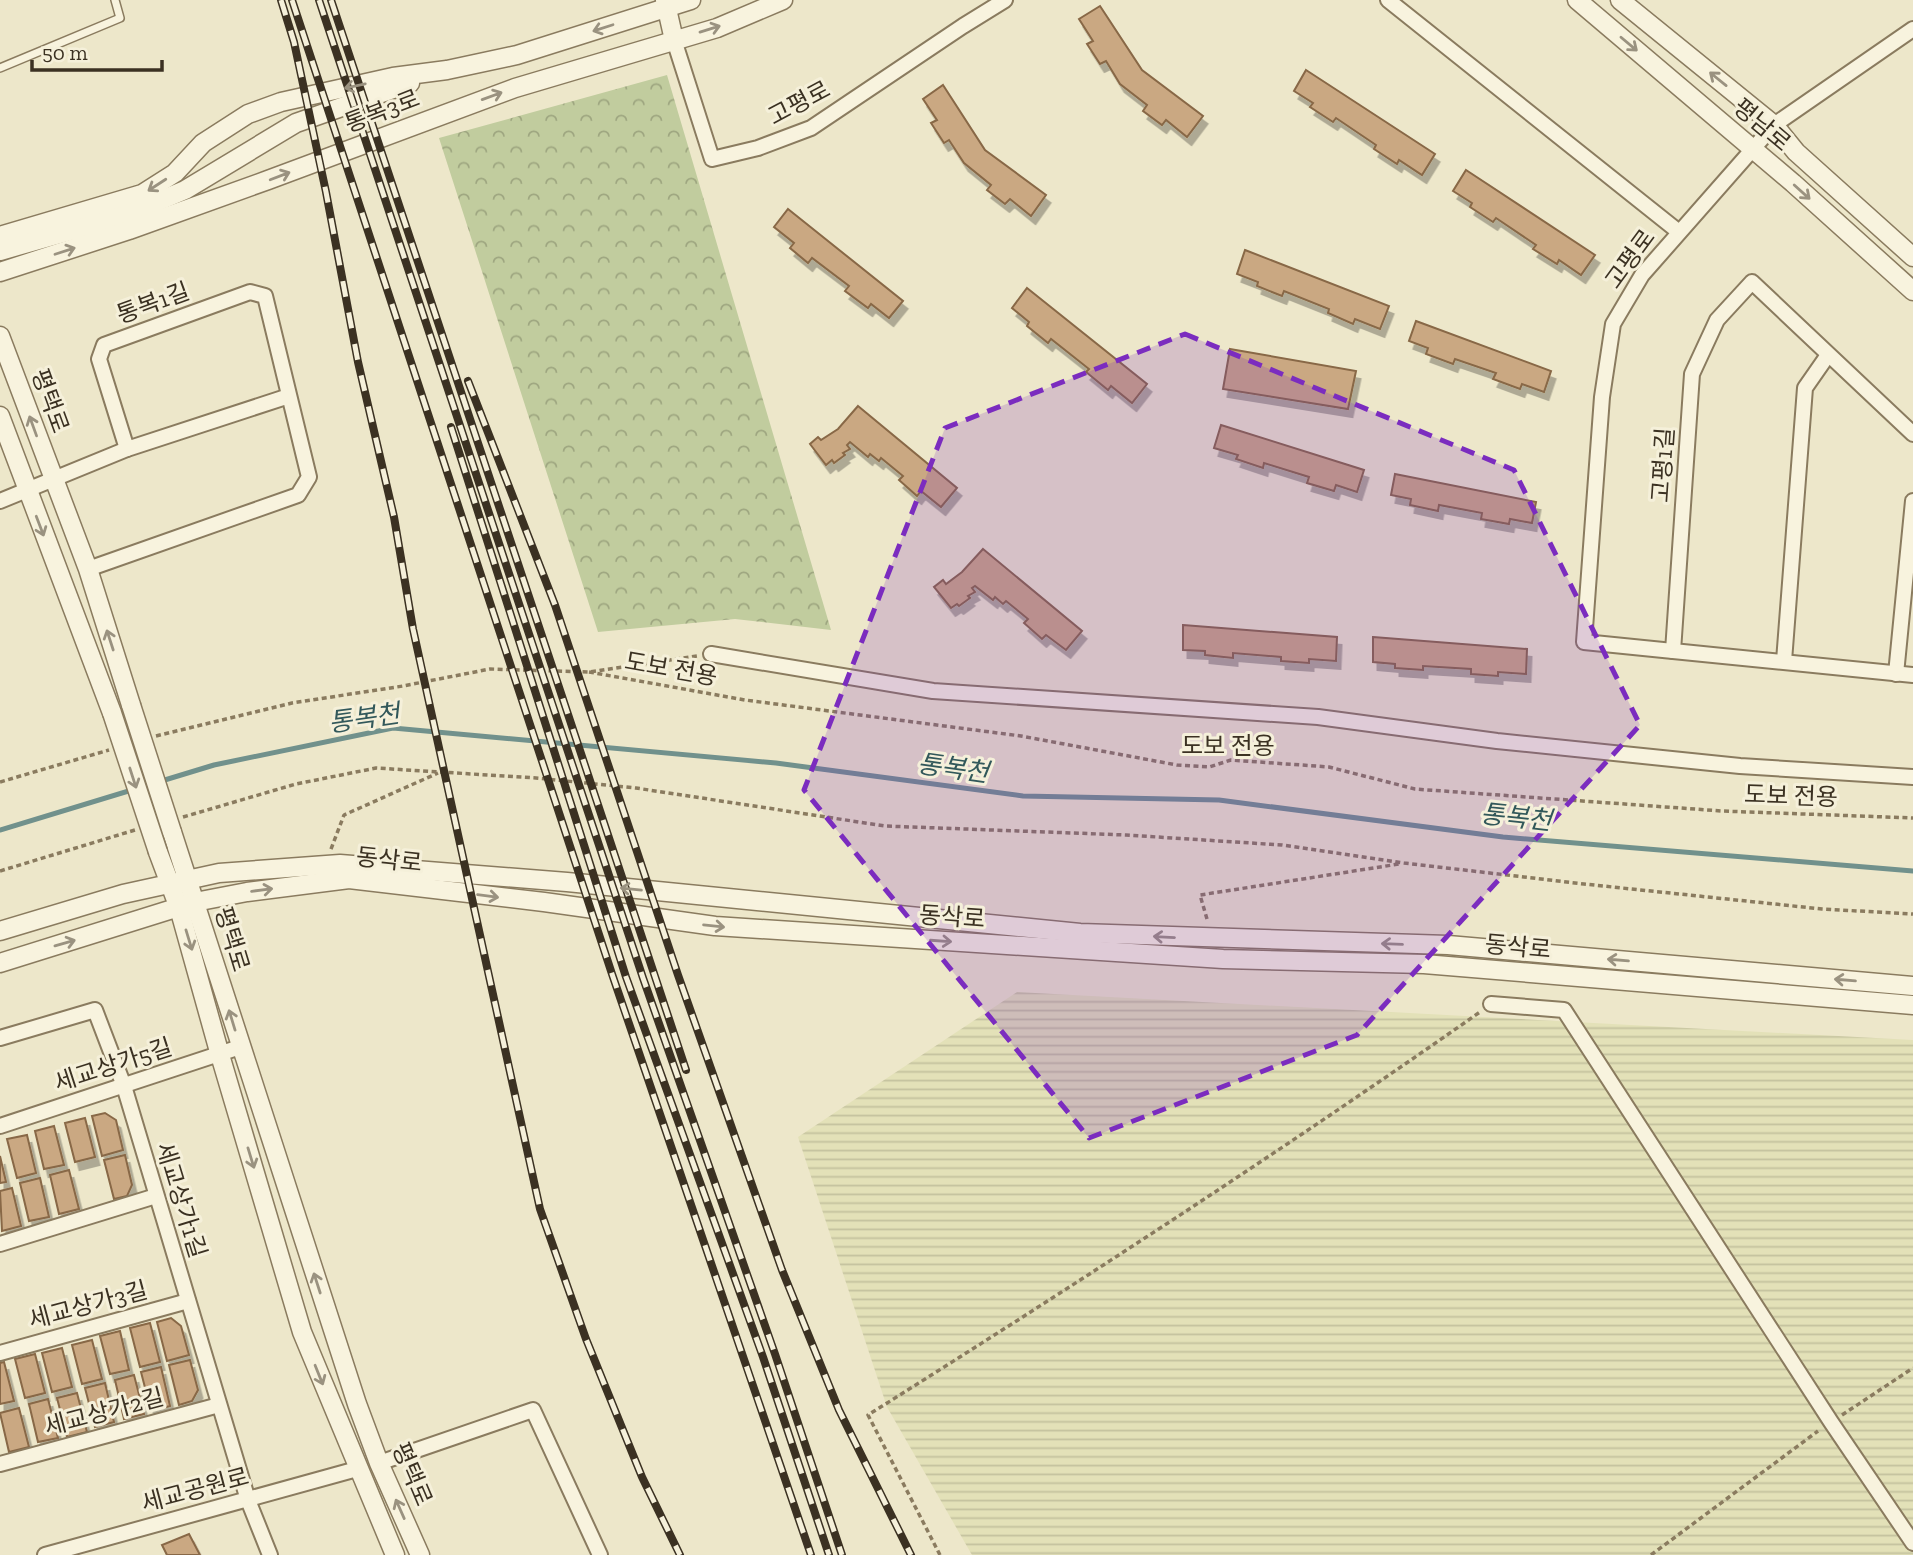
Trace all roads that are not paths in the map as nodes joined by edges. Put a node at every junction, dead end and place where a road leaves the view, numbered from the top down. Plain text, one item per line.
1 (115, 0) edge
2 (691, 0) edge
3 (783, 0) edge
4 (1005, 0) edge
5 (1388, 0) edge
6 (1577, 0) edge
7 (1620, 0) edge
8 (667, 4) edge
9 (1913, 29) edge
10 (674, 40) junction
11 (0, 68) edge
12 (447, 70) junction
13 (1774, 125) junction
14 (1753, 149) junction
15 (1679, 232) junction
16 (0, 236) edge
17 (0, 251) edge
18 (1913, 257) edge
19 (0, 272) edge
20 (1913, 291) edge
21 (0, 336) edge
22 (1828, 355) junction
23 (289, 396) junction
24 (0, 416) edge
25 (1913, 434) edge
26 (127, 449) junction
27 (53, 479) junction
28 (27, 491) junction
29 (0, 501) edge
30 (1913, 501) edge
31 (88, 569) junction
32 (1673, 651) junction
33 (711, 654) road end
34 (1784, 661) junction
35 (1896, 674) junction
36 (1913, 675) edge
37 (1913, 777) edge
38 (189, 880) junction
39 (170, 885) junction
40 (187, 905) junction
41 (0, 931) edge
42 (0, 963) edge
43 (1913, 986) edge
44 (1491, 1004) road end
45 (1913, 1005) edge
46 (0, 1038) edge
47 (240, 1047) junction
48 (220, 1055) junction
49 (124, 1086) junction
50 (0, 1126) edge
51 (156, 1196) junction
52 (0, 1244) edge
53 (188, 1301) junction
54 (0, 1353) edge
55 (219, 1405) junction
56 (379, 1463) junction
57 (0, 1464) edge
58 (357, 1469) junction
59 (248, 1500) junction
60 (1913, 1543) edge
61 (45, 1555) edge
62 (270, 1555) edge
63 (395, 1555) edge
64 (420, 1555) edge
65 (600, 1555) edge

1 - 11 lane
2 - 8 street, 통복3로
10 -> 3 street, 통복3로
4 - 10 street, 고평로
5 - 15 street, 고평로
6 -> 14 street, 평남로
13 -> 7 street, 평남로
8 - 10 street
8 -> 12 street, 통복3로
9 - 13 street
19 -> 10 street, 통복3로
12 -> 16 street, 통복3로
12 - 17 street
13 - 14 street
13 - 18 street, 평남로
14 - 15 street
14 -> 20 street, 평남로
15 - 32 street, 고평로
27 -> 21 street, 평택로
22 - 25 street, 고평1길
22 - 32 street, 고평1길
22 - 34 street
23 - 26 street
23 - 26 street, 통복1길
23 - 31 street, 통복1길
24 - 28 street, 평택로
26 - 27 street
27 - 28 street
27 - 31 street, 평택로
28 - 29 street
28 -> 39 street, 평택로, bridge
30 - 35 street
38 -> 31 street, 평택로, bridge
32 - 34 street
33 - 37 street
34 - 35 street
35 - 36 street
38 - 39 street, 동삭로
38 - 40 street, 평택로
43 -> 38 street, 동삭로
39 - 40 street, 평택로
39 - 41 street, 동삭로
42 -> 40 street, 동삭로
40 -> 45 street, 동삭로
47 -> 40 street, 평택로
40 -> 48 street, 평택로
44 - 60 street
46 - 49 street, 세교상가1길
47 - 48 street, 세교상가5길
56 -> 47 street, 평택로
48 - 49 street, 세교상가5길
48 -> 58 street, 평택로
49 - 50 street, 세교상가5길
49 - 51 street, 세교상가1길
51 - 52 street
51 - 53 street, 세교상가1길
53 - 54 street, 세교상가3길
53 - 55 street, 세교상가1길
55 - 57 street, 세교상가2길
55 - 59 street, 세교상가1길
64 -> 56 street, 평택로
56 - 65 street
58 - 59 street, 세교공원로
58 - 63 street, 평택로
59 - 61 street, 세교공원로
59 - 62 street, 세교상가1길

